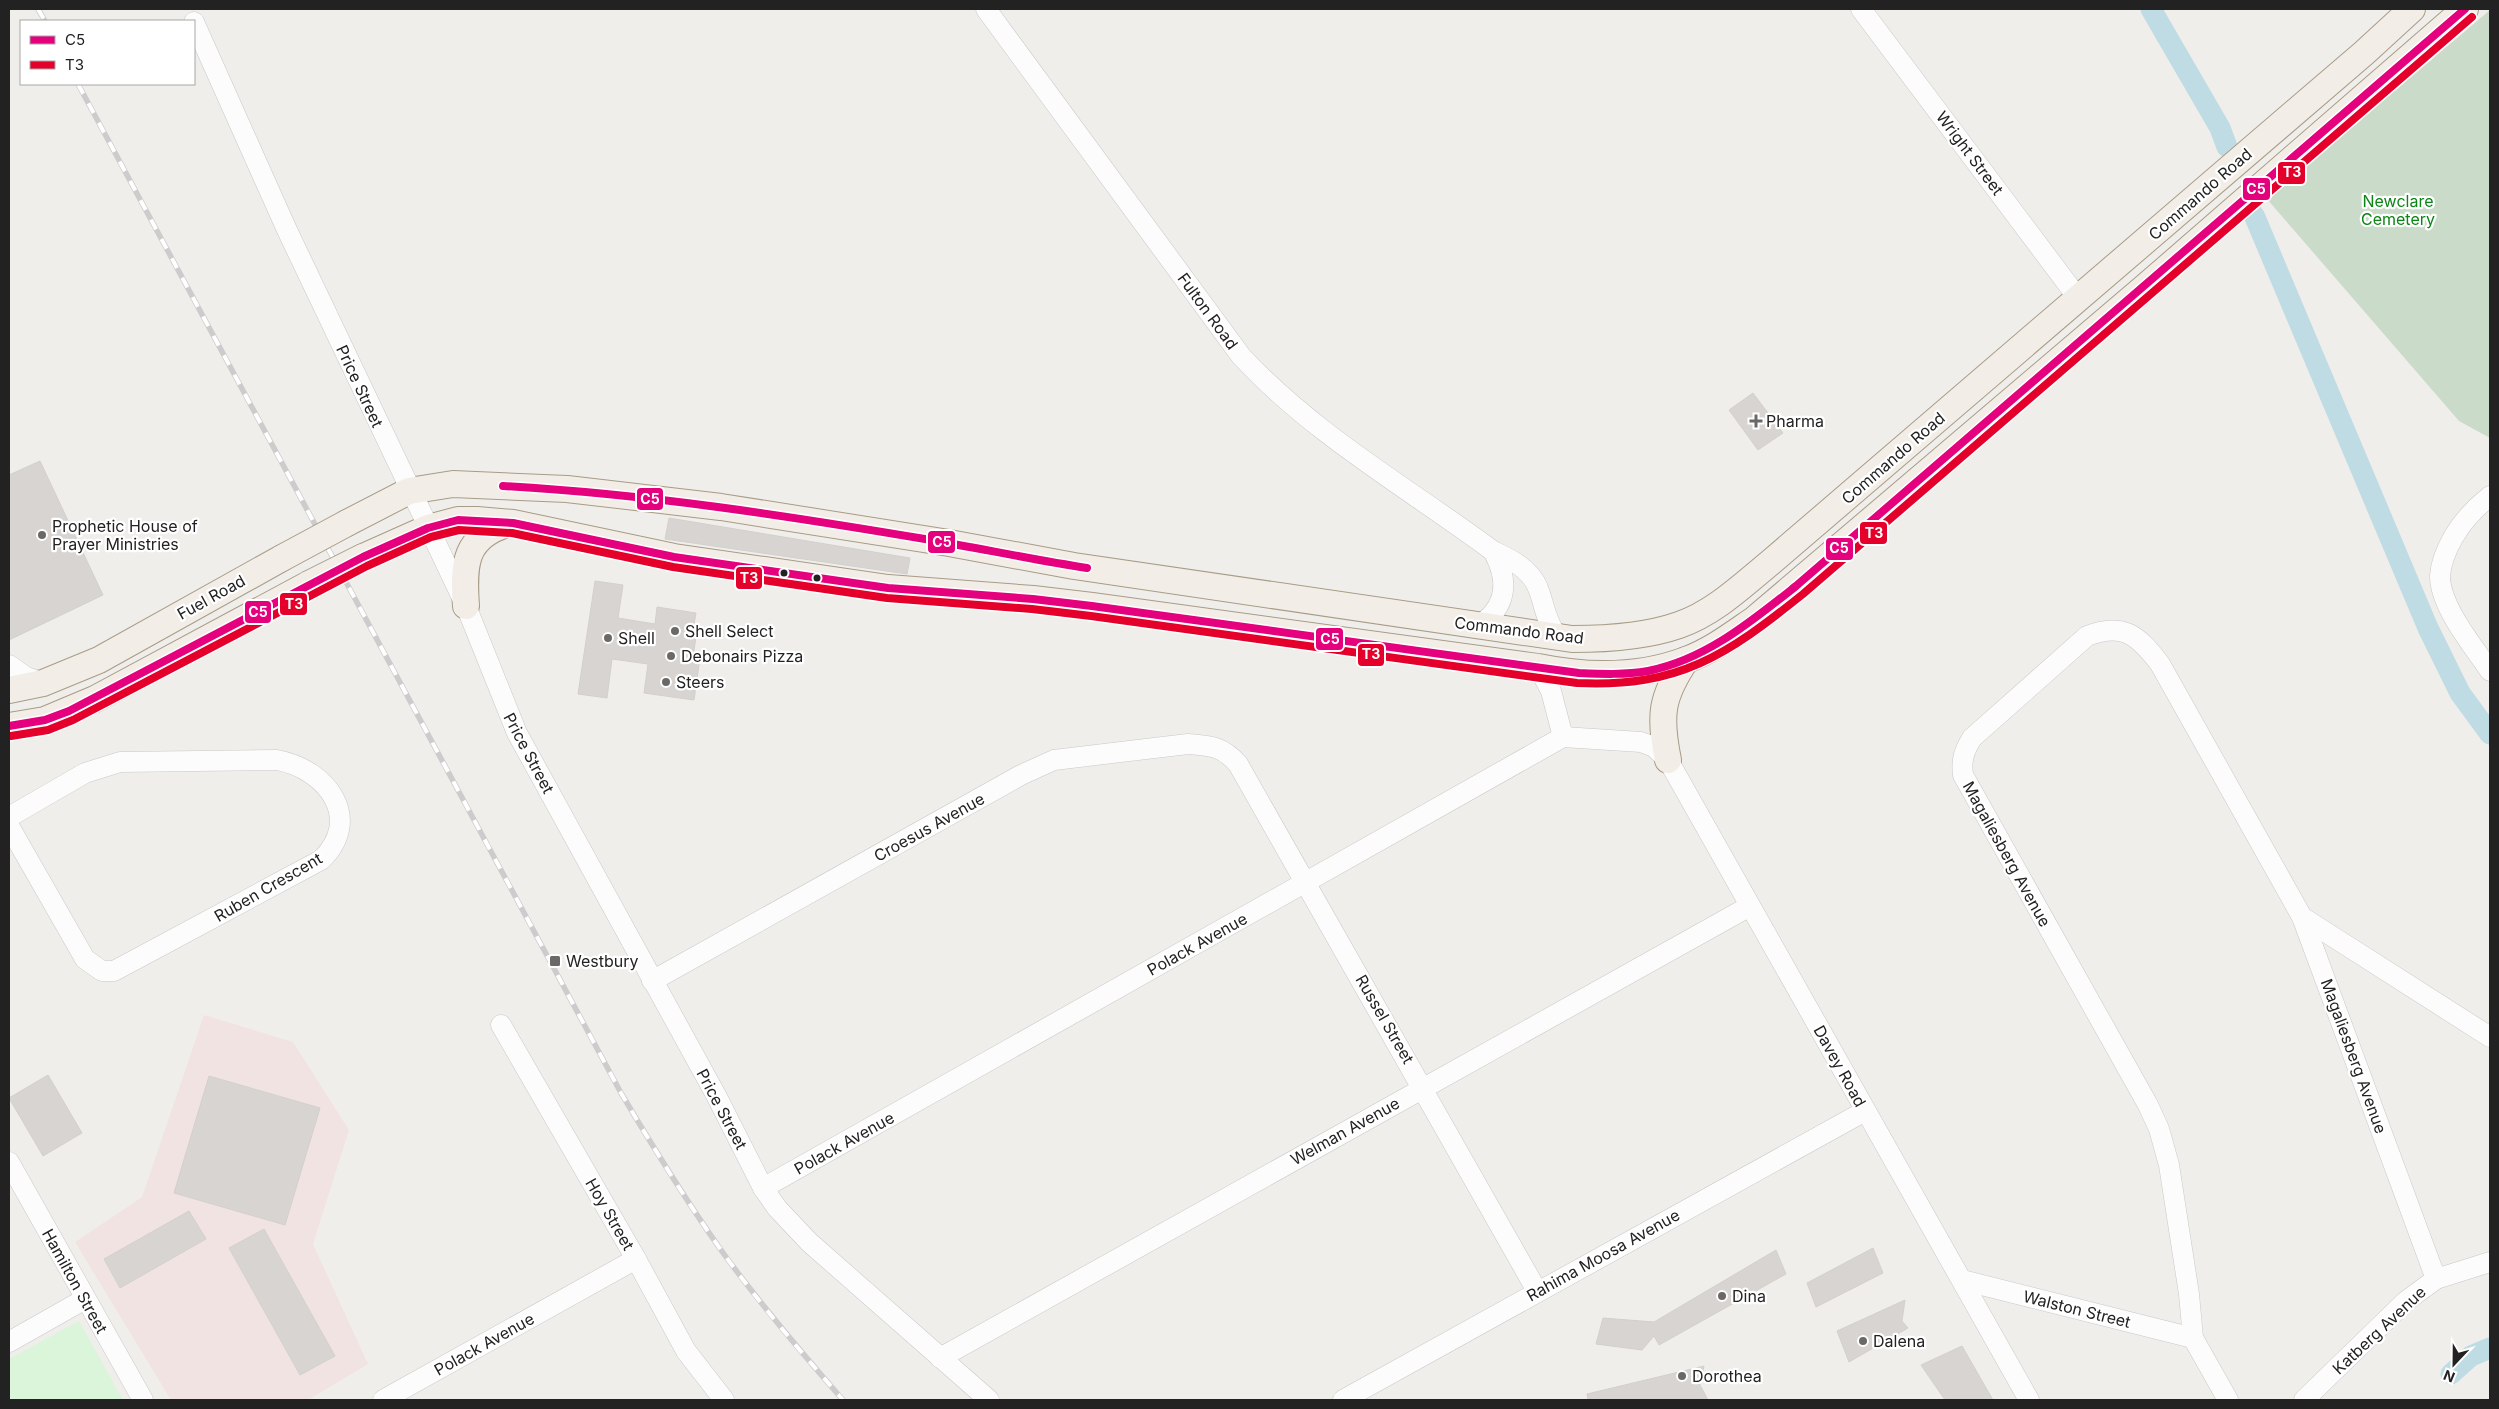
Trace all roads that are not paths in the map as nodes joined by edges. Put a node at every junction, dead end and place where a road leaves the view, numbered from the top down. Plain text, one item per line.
1 (986, 9) edge
2 (1861, 9) edge
3 (2412, 9) edge
4 (2465, 9) edge
5 (195, 24) edge
6 (2078, 298) junction
7 (409, 491) junction
8 (2490, 496) edge
9 (513, 523) junction
10 (428, 528) junction
11 (1493, 550) junction
12 (466, 606) junction
13 (1478, 626) junction
14 (1556, 635) junction
15 (1686, 660) junction
16 (9, 664) edge
17 (1538, 667) junction
18 (2490, 672) edge
19 (44, 683) junction
20 (9, 690) edge
21 (9, 726) edge
22 (1563, 737) junction
23 (1226, 751) joint
24 (1668, 760) junction
25 (9, 817) edge
26 (9, 826) edge
27 (1306, 883) junction
28 (1750, 906) junction
29 (2302, 917) junction
30 (652, 981) junction
31 (501, 1024) dead end
32 (2490, 1037) edge
33 (1423, 1087) junction
34 (1865, 1111) junction
35 (9, 1162) edge
36 (763, 1188) junction
37 (636, 1259) junction
38 (2490, 1262) edge
39 (2436, 1279) junction
40 (1962, 1280) junction
41 (1537, 1291) junction
42 (85, 1299) junction
43 (2193, 1338) junction
44 (9, 1342) edge
45 (940, 1358) junction
46 (142, 1400) edge
47 (383, 1400) edge
48 (724, 1400) edge
49 (989, 1400) edge
50 (1343, 1400) edge
51 (2029, 1400) edge
52 (2228, 1400) edge
53 (2304, 1400) edge

1 - 11 street, Fulton Road
2 - 6 street, Wright Street
3 - 6 main road, Commando Road
4 - 15 main road, Commando Road
5 - 7 street, Price Street
6 - 14 main road, Commando Road
7 - 10 street, Price Street
7 - 13 main road, Commando Road
7 - 19 main road, Fuel Road, bridge
8 - 18 street
9 - 10 main road, Commando Road
9 - 12 main road
9 - 17 main road, Commando Road
10 - 12 street, Price Street
10 - 21 main road, bridge
11 - 13 street
11 - 14 street, Fulton Road
12 - 30 street, Price Street
13 - 14 main road, Commando Road
15 - 17 main road, Commando Road
15 - 24 main road
16 - 19 street
17 - 22 street
19 - 20 main road, Fuel Road
22 - 24 street, Davey Road
22 - 27 street, Polack Avenue
23 - 27 street, Russel Street
23 - 30 street, Croesus Avenue
24 - 28 street, Davey Road
25 - 26 street, Ruben Crescent
27 - 33 street, Russel Street
27 - 36 street, Polack Avenue
28 - 33 street, Welman Avenue
28 - 34 street, Davey Road
29 - 32 street
29 - 39 street, Magaliesberg Avenue
29 - 43 street, Magaliesberg Avenue
30 - 36 street, Price Street
31 - 37 street, Hoy Street
33 - 41 street, Russel Street
33 - 45 street, Welman Avenue
34 - 40 street, Davey Road
34 - 41 street, Rahima Moosa Avenue
35 - 42 street, Hamilton Street
36 - 45 street, Price Street
37 - 47 street, Polack Avenue
37 - 48 street, Hoy Street
38 - 39 street, Katberg Avenue
39 - 53 street, Katberg Avenue
40 - 43 street, Walston Street
40 - 51 street, Davey Road
41 - 50 street, Rahima Moosa Avenue
42 - 44 street
42 - 46 street, Hamilton Street
43 - 52 street, Magaliesberg Avenue
45 - 49 street, Price Street

